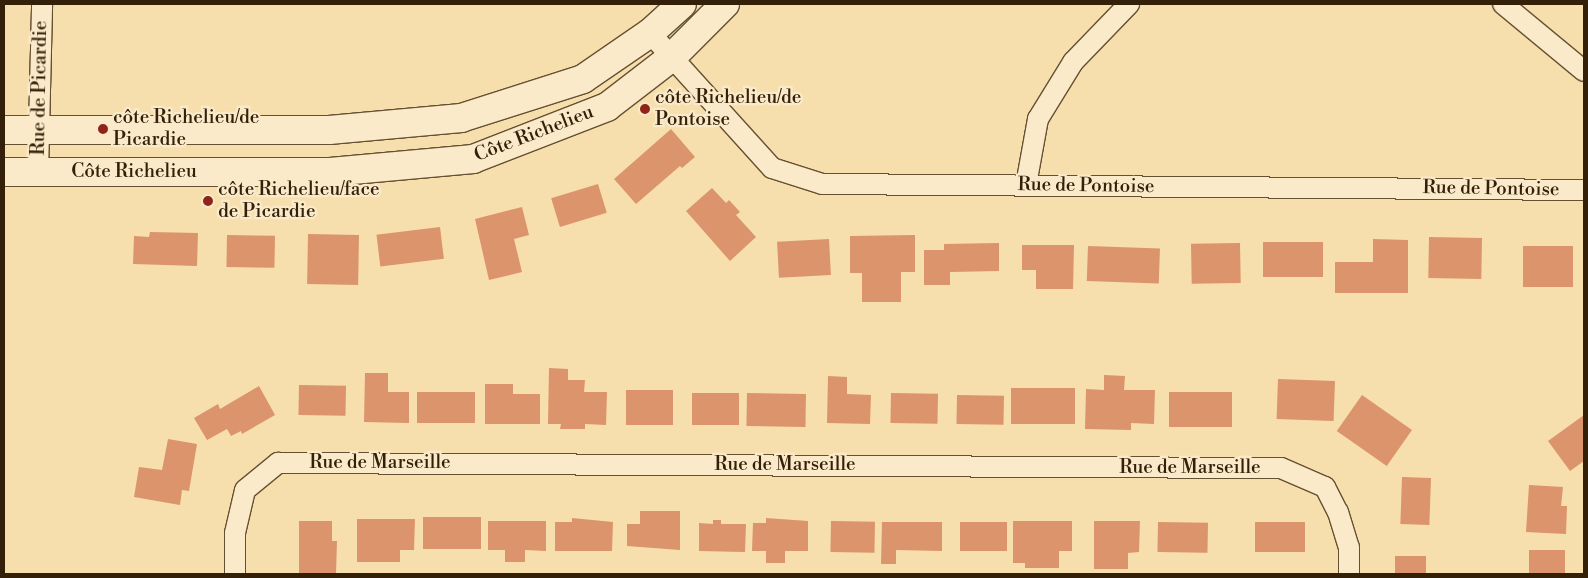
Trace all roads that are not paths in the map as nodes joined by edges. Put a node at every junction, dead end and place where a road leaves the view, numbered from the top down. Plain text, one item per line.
1 (42, 4) edge
2 (682, 4) edge
3 (725, 4) edge
4 (1129, 4) edge
5 (1503, 4) edge
6 (650, 33) junction
7 (672, 57) junction
8 (1584, 71) edge
9 (4, 130) edge
10 (38, 130) junction
11 (4, 172) edge
12 (38, 172) junction
13 (1026, 185) junction
14 (1584, 190) edge
15 (235, 574) edge
16 (1349, 574) edge

1 - 10 street, Rue de Picardie
2 - 6 street, Côte Richelieu
3 - 7 street, Côte Richelieu
4 - 13 street
5 - 8 street
6 - 7 street, Rue de Pontoise
6 - 10 street, Côte Richelieu
7 - 12 street, Côte Richelieu
7 - 13 street, Rue de Pontoise
9 - 10 street, Côte Richelieu
10 - 12 street, Rue de Picardie
11 - 12 street, Côte Richelieu
13 - 14 street, Rue de Pontoise
15 - 16 street, Rue de Marseille

